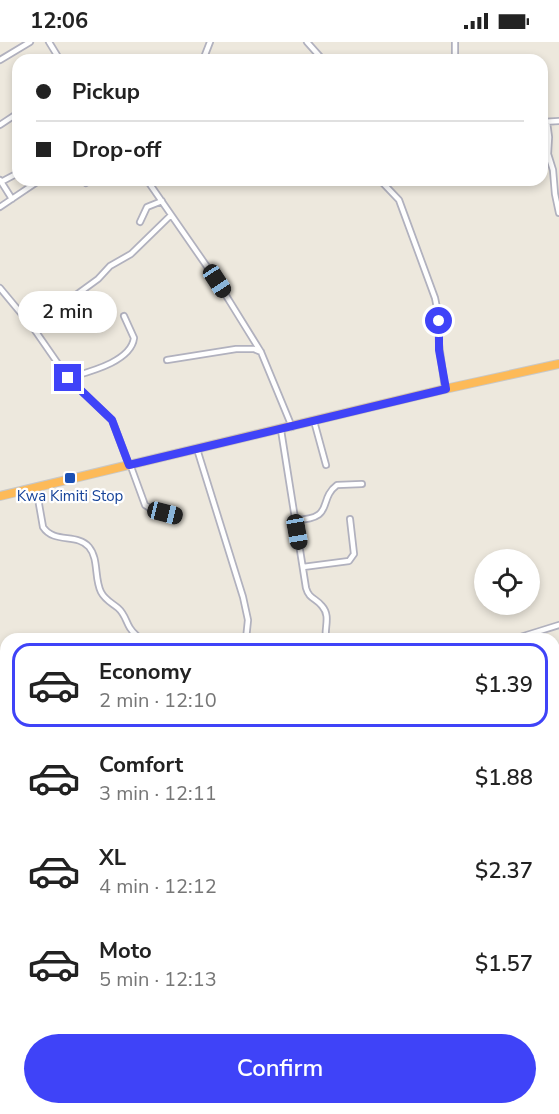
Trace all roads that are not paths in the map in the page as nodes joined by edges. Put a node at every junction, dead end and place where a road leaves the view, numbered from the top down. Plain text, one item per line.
1 (30, 42) edge
2 (302, 42) edge
3 (308, 43) edge
4 (0, 60) edge
5 (548, 134) edge
6 (548, 154) edge
7 (548, 154) edge
8 (1, 181) edge
9 (31, 186) edge
10 (151, 186) edge
11 (386, 186) edge
12 (559, 186) edge
13 (555, 194) junction
14 (12, 199) junction
15 (162, 201) junction
16 (0, 207) edge
17 (559, 213) edge
18 (171, 215) junction
19 (140, 222) dead end
20 (0, 288) edge
21 (124, 316) dead end
22 (34, 329) junction
23 (261, 351) junction
24 (167, 360) dead end
25 (559, 364) edge
26 (68, 378) junction
27 (446, 389) junction
28 (314, 421) junction
29 (292, 427) junction
30 (281, 430) junction
31 (197, 449) junction
32 (130, 464) junction
33 (326, 465) dead end
34 (362, 484) dead end
35 (36, 487) junction
36 (0, 496) edge
37 (177, 516) dead end
38 (350, 519) dead end
39 (295, 520) junction
40 (303, 567) junction
41 (559, 625) edge
42 (135, 633) edge
43 (247, 633) edge
44 (326, 633) edge
45 (533, 633) edge

1 - 4 street
2 - 3 street
5 - 7 street
6 - 13 street
8 - 14 street
9 - 14 street
10 - 15 street
11 - 27 street
12 - 13 street
13 - 17 street
14 - 16 street
15 - 18 street
15 - 19 street
18 - 22 street
18 - 23 street
20 - 22 street
21 - 26 street
22 - 26 street
23 - 24 street
23 - 29 street
25 - 27 highway
26 - 32 street
27 - 28 highway
28 - 29 highway
28 - 33 street
29 - 30 highway
30 - 31 highway
30 - 39 street
31 - 32 highway
31 - 43 street
32 - 35 highway
32 - 37 street
34 - 39 street
35 - 36 highway
35 - 42 street
38 - 40 street
39 - 40 street
40 - 44 street
41 - 45 street

